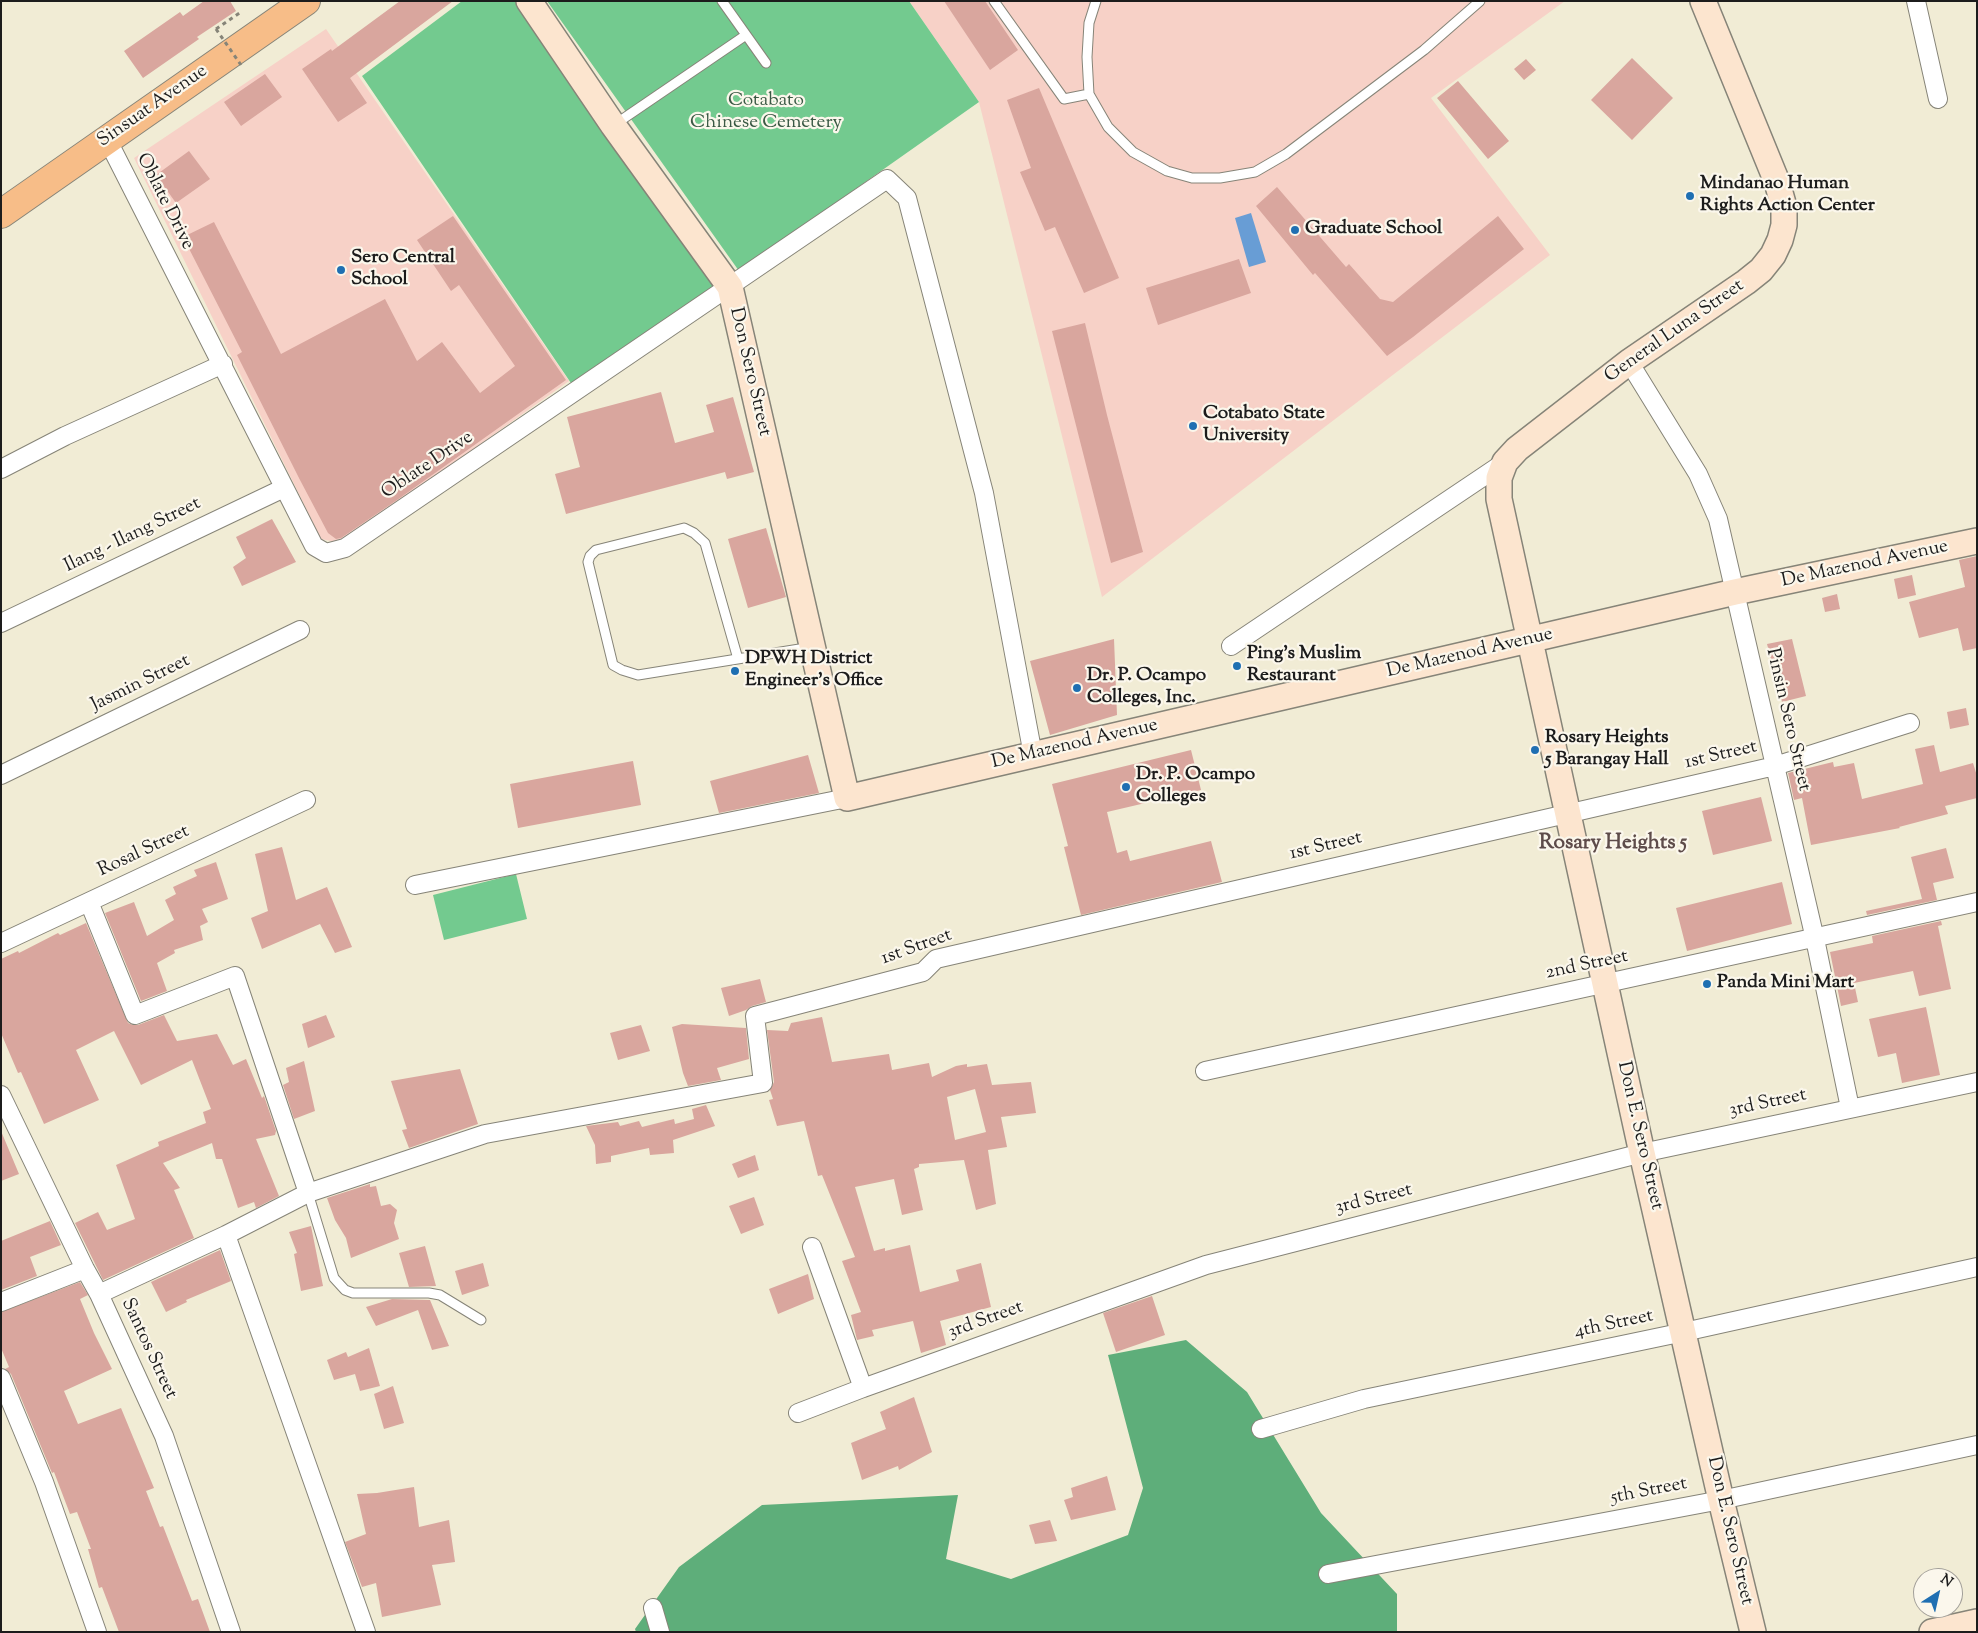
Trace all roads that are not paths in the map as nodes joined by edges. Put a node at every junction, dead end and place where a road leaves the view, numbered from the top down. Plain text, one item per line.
1 (306, 1) edge
2 (529, 1) edge
3 (722, 1) edge
4 (994, 1) edge
5 (1096, 1) edge
6 (1480, 1) edge
7 (1703, 1) edge
8 (1916, 1) edge
9 (746, 35) junction
10 (766, 64) dead end
11 (1089, 94) junction
12 (1938, 99) dead end
13 (613, 125) junction
14 (107, 139) junction
15 (1, 214) edge
16 (730, 287) junction
17 (1629, 362) junction
18 (223, 364) junction
19 (1505, 462) junction
20 (1, 469) edge
21 (284, 488) junction
22 (1977, 542) edge
23 (1735, 592) junction
24 (1, 623) edge
25 (300, 630) dead end
26 (1530, 640) junction
27 (1231, 646) dead end
28 (812, 647) junction
29 (738, 659) junction
30 (1910, 723) dead end
31 (1033, 755) junction
32 (1776, 766) junction
33 (1, 775) edge
34 (847, 798) junction
35 (306, 800) dead end
36 (1567, 814) junction
37 (415, 885) dead end
38 (89, 902) junction
39 (1977, 902) edge
40 (1815, 939) junction
41 (1, 943) edge
42 (1605, 983) junction
43 (1205, 1071) dead end
44 (1977, 1082) edge
45 (1, 1095) edge
46 (1850, 1108) junction
47 (1642, 1153) junction
48 (308, 1193) junction
49 (226, 1235) junction
50 (812, 1247) dead end
51 (1977, 1267) edge
52 (85, 1269) junction
53 (99, 1294) junction
54 (1, 1302) edge
55 (481, 1320) dead end
56 (1684, 1332) junction
57 (1, 1378) edge
58 (863, 1388) junction
59 (798, 1413) dead end
60 (1261, 1429) dead end
61 (1977, 1445) edge
62 (1721, 1500) junction
63 (1328, 1574) dead end
64 (653, 1608) dead end
65 (1971, 1626) edge
66 (97, 1632) edge
67 (232, 1632) edge
68 (366, 1632) edge
69 (660, 1632) edge
70 (1753, 1632) edge
71 (1932, 1632) edge

1 - 14 main road, Sinsuat Avenue
2 - 13 main road, Don Sero Street
3 - 9 lane
4 - 11 lane
5 - 11 lane
6 - 11 lane
7 - 17 main road, General Luna Street
8 - 12 street
9 - 10 lane
9 - 13 lane
13 - 16 main road, Don Sero Street
14 - 15 main road, Sinsuat Avenue
14 - 18 street, Oblate Drive
16 - 21 street, Oblate Drive
16 - 28 main road, Don Sero Street
16 - 31 street, Oblate Drive
17 - 19 main road, General Luna Street
17 - 23 street, Pinsin Sero Street
18 - 20 street
18 - 21 street, Oblate Drive
19 - 26 main road
19 - 27 street
21 - 24 street, Ilang - Ilang Street
22 - 23 main road, De Mazenod Avenue
23 - 26 main road, De Mazenod Avenue
23 - 32 street, Pinsin Sero Street
25 - 33 street, Jasmin Street
26 - 31 main road, De Mazenod Avenue
26 - 36 main road, Don E. Sero Street
28 - 29 lane
28 - 34 main road, Don Sero Street
29 - 29 lane
30 - 32 street, 1st Street
31 - 34 main road, De Mazenod Avenue
32 - 36 street, 1st Street
32 - 40 street, Pinsin Sero Street
34 - 37 street
35 - 38 street, Rosal Street
36 - 42 main road, Don E. Sero Street
36 - 48 street, 1st Street
38 - 41 street, Rosal Street
38 - 48 street
39 - 40 street, 2nd Street
40 - 42 street, 2nd Street
40 - 46 street, Pinsin Sero Street
42 - 43 street, 2nd Street
42 - 47 main road, Don E. Sero Street
44 - 46 street, 3rd Street
45 - 52 street, Santos Street
46 - 47 street, 3rd Street
47 - 56 main road, Don E. Sero Street
47 - 58 street, 3rd Street
48 - 49 street
48 - 55 lane
49 - 53 street
49 - 68 street
50 - 58 street
51 - 56 street, 4th Street
52 - 53 street, Santos Street
52 - 54 street
53 - 67 street, Santos Street
56 - 60 street, 4th Street
56 - 62 main road, Don E. Sero Street
57 - 66 street
58 - 59 street, 3rd Street
61 - 62 street, 5th Street
62 - 63 street, 5th Street
62 - 70 main road, Don E. Sero Street
64 - 69 street
65 - 71 main road

